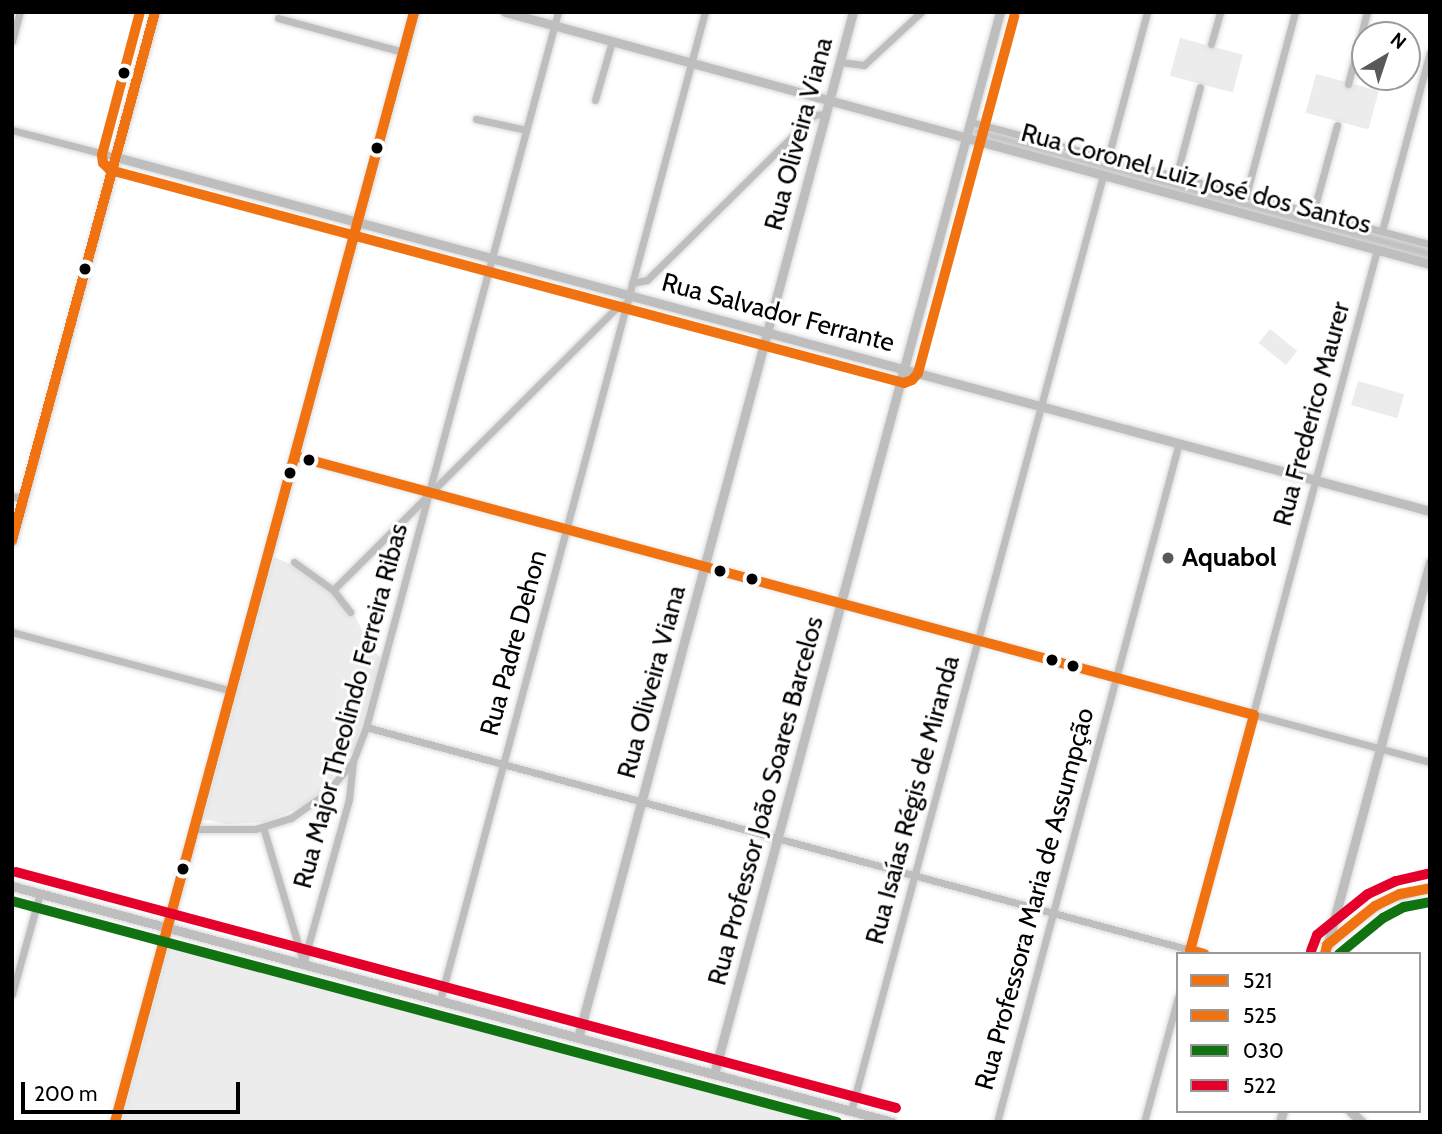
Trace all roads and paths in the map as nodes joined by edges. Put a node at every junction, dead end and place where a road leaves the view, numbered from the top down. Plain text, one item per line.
1 (20, 12) edge
2 (155, 12) edge
3 (414, 12) edge
4 (505, 12) edge
5 (558, 12) edge
6 (705, 12) edge
7 (853, 12) edge
8 (920, 12) edge
9 (1000, 12) edge
10 (1147, 12) edge
11 (1220, 12) edge
12 (1295, 12) edge
13 (1367, 12) edge
14 (278, 18) dead end
15 (555, 25) junction
16 (12, 41) edge
17 (612, 41) junction
18 (1212, 44) dead end
19 (404, 52) junction
20 (1430, 52) edge
21 (692, 62) junction
22 (840, 62) junction
23 (1348, 84) dead end
24 (1200, 88) dead end
25 (595, 100) dead end
26 (830, 100) junction
27 (826, 114) junction
28 (476, 120) dead end
29 (971, 121) junction
30 (1337, 125) dead end
31 (12, 130) edge
32 (526, 130) junction
33 (966, 139) junction
34 (116, 157) junction
35 (1108, 158) junction
36 (1103, 176) junction
37 (1176, 177) junction
38 (1246, 195) junction
39 (1313, 213) junction
40 (358, 222) junction
41 (1382, 231) junction
42 (1430, 244) edge
43 (1377, 250) junction
44 (492, 258) junction
45 (1430, 264) edge
46 (632, 283) junction
47 (628, 299) junction
48 (767, 332) junction
49 (904, 369) junction
50 (1041, 406) junction
51 (1179, 443) junction
52 (295, 456) junction
53 (1317, 480) junction
54 (429, 492) junction
55 (12, 496) edge
56 (24, 499) junction
57 (1430, 511) edge
58 (566, 529) junction
59 (12, 541) edge
60 (294, 562) dead end
61 (1430, 562) edge
62 (704, 566) junction
63 (333, 590) junction
64 (841, 603) junction
65 (350, 612) dead end
66 (12, 632) edge
67 (978, 640) junction
68 (1116, 678) junction
69 (232, 691) junction
70 (1254, 715) junction
71 (366, 727) junction
72 (1380, 749) junction
73 (353, 761) junction
74 (1430, 762) edge
75 (503, 764) junction
76 (641, 802) junction
77 (263, 827) junction
78 (195, 829) junction
79 (778, 838) junction
80 (915, 876) junction
81 (12, 886) edge
82 (1430, 888) edge
83 (40, 893) junction
84 (1053, 913) junction
85 (168, 928) junction
86 (1326, 950) edge
87 (1190, 952) edge
88 (303, 964) junction
89 (12, 994) edge
90 (440, 1000) junction
91 (1176, 1004) edge
92 (578, 1038) junction
93 (714, 1074) junction
94 (851, 1111) junction
95 (115, 1122) edge
96 (892, 1122) edge
97 (997, 1122) edge
98 (1144, 1122) edge

1 - 16 street
2 - 34 main road
3 - 19 main road
4 - 15 main road, Rua Coronel Luiz José dos Santos
5 - 15 street, Rua Major Theolindo Ferreira Ribas
6 - 21 street, Rua Padre Dehon
7 - 22 main road, Rua Oliveira Viana
8 - 22 street
9 - 29 main road, Rua Professor João Soares Barcelos
10 - 35 street
11 - 18 street
12 - 38 street
13 - 23 street
14 - 19 street
15 - 17 main road, Rua Coronel Luiz José dos Santos
15 - 32 street, Rua Major Theolindo Ferreira Ribas
17 - 21 main road, Rua Coronel Luiz José dos Santos
17 - 25 street
19 - 40 main road
20 - 41 street
21 - 26 main road, Rua Coronel Luiz José dos Santos
21 - 46 street, Rua Padre Dehon
22 - 26 main road, Rua Oliveira Viana
24 - 37 street
26 - 27 main road, Rua Oliveira Viana
26 - 33 main road, Rua Coronel Luiz José dos Santos
27 - 46 street
27 - 48 main road, Rua Oliveira Viana
28 - 32 street
29 - 33 main road, Rua Professor João Soares Barcelos
29 - 35 street, Rua Coronel Luiz José dos Santos
30 - 39 street
31 - 34 street
32 - 44 street, Rua Major Theolindo Ferreira Ribas
33 - 36 main road, Rua Coronel Luiz José dos Santos
33 - 49 main road, Rua Professor João Soares Barcelos
34 - 40 main road, Rua Salvador Ferrante
34 - 56 main road
35 - 37 street, Rua Coronel Luiz José dos Santos
36 - 43 main road, Rua Coronel Luiz José dos Santos
36 - 50 street, Rua Isaías Régis de Miranda
37 - 38 street, Rua Coronel Luiz José dos Santos
38 - 39 street, Rua Coronel Luiz José dos Santos
39 - 41 street, Rua Coronel Luiz José dos Santos
40 - 44 main road, Rua Salvador Ferrante
40 - 52 main road
41 - 42 street, Rua Coronel Luiz José dos Santos
43 - 45 main road, Rua Coronel Luiz José dos Santos
43 - 53 street, Rua Frederico Maurer
44 - 47 main road, Rua Salvador Ferrante
44 - 54 street, Rua Major Theolindo Ferreira Ribas
46 - 47 street, Rua Padre Dehon
47 - 48 main road, Rua Salvador Ferrante
47 - 54 street
47 - 58 street, Rua Padre Dehon
48 - 49 main road, Rua Salvador Ferrante
48 - 62 main road, Rua Oliveira Viana
49 - 50 main road, Rua Salvador Ferrante
49 - 64 main road, Rua Professor João Soares Barcelos
50 - 51 main road, Rua Salvador Ferrante
50 - 67 street, Rua Isaías Régis de Miranda
51 - 53 main road, Rua Salvador Ferrante
51 - 68 street, Rua Professora Maria de Assumpção
52 - 54 street
52 - 69 main road
53 - 57 main road, Rua Salvador Ferrante
53 - 70 street, Rua Frederico Maurer
54 - 58 street
54 - 63 street
54 - 71 street, Rua Major Theolindo Ferreira Ribas
55 - 56 street
56 - 59 main road
58 - 62 street
58 - 75 street, Rua Padre Dehon
60 - 63 street
61 - 72 main road
62 - 64 street
62 - 76 main road, Rua Oliveira Viana
63 - 65 street
64 - 67 street
64 - 79 main road, Rua Professor João Soares Barcelos
66 - 69 street
67 - 68 street
67 - 80 street, Rua Isaías Régis de Miranda
68 - 70 street
68 - 84 street, Rua Professora Maria de Assumpção
69 - 78 main road
70 - 72 street
70 - 87 street, Rua Frederico Maurer
71 - 73 street, Rua Major Theolindo Ferreira Ribas
71 - 75 street
72 - 74 street
72 - 86 main road
73 - 77 street
73 - 88 street, Rua Major Theolindo Ferreira Ribas
75 - 76 street
75 - 90 street, Rua Padre Dehon
76 - 79 street
76 - 92 main road, Rua Oliveira Viana
77 - 78 street
77 - 88 street
78 - 85 main road
79 - 80 street
79 - 93 main road, Rua Professor João Soares Barcelos
80 - 84 street
80 - 94 street, Rua Isaías Régis de Miranda
81 - 83 main road
82 - 86 street
83 - 85 main road
83 - 89 street
84 - 87 street
84 - 97 street, Rua Professora Maria de Assumpção
85 - 88 main road
85 - 95 main road
88 - 90 main road
90 - 92 main road
91 - 98 street
92 - 93 main road
93 - 94 main road
94 - 96 main road

